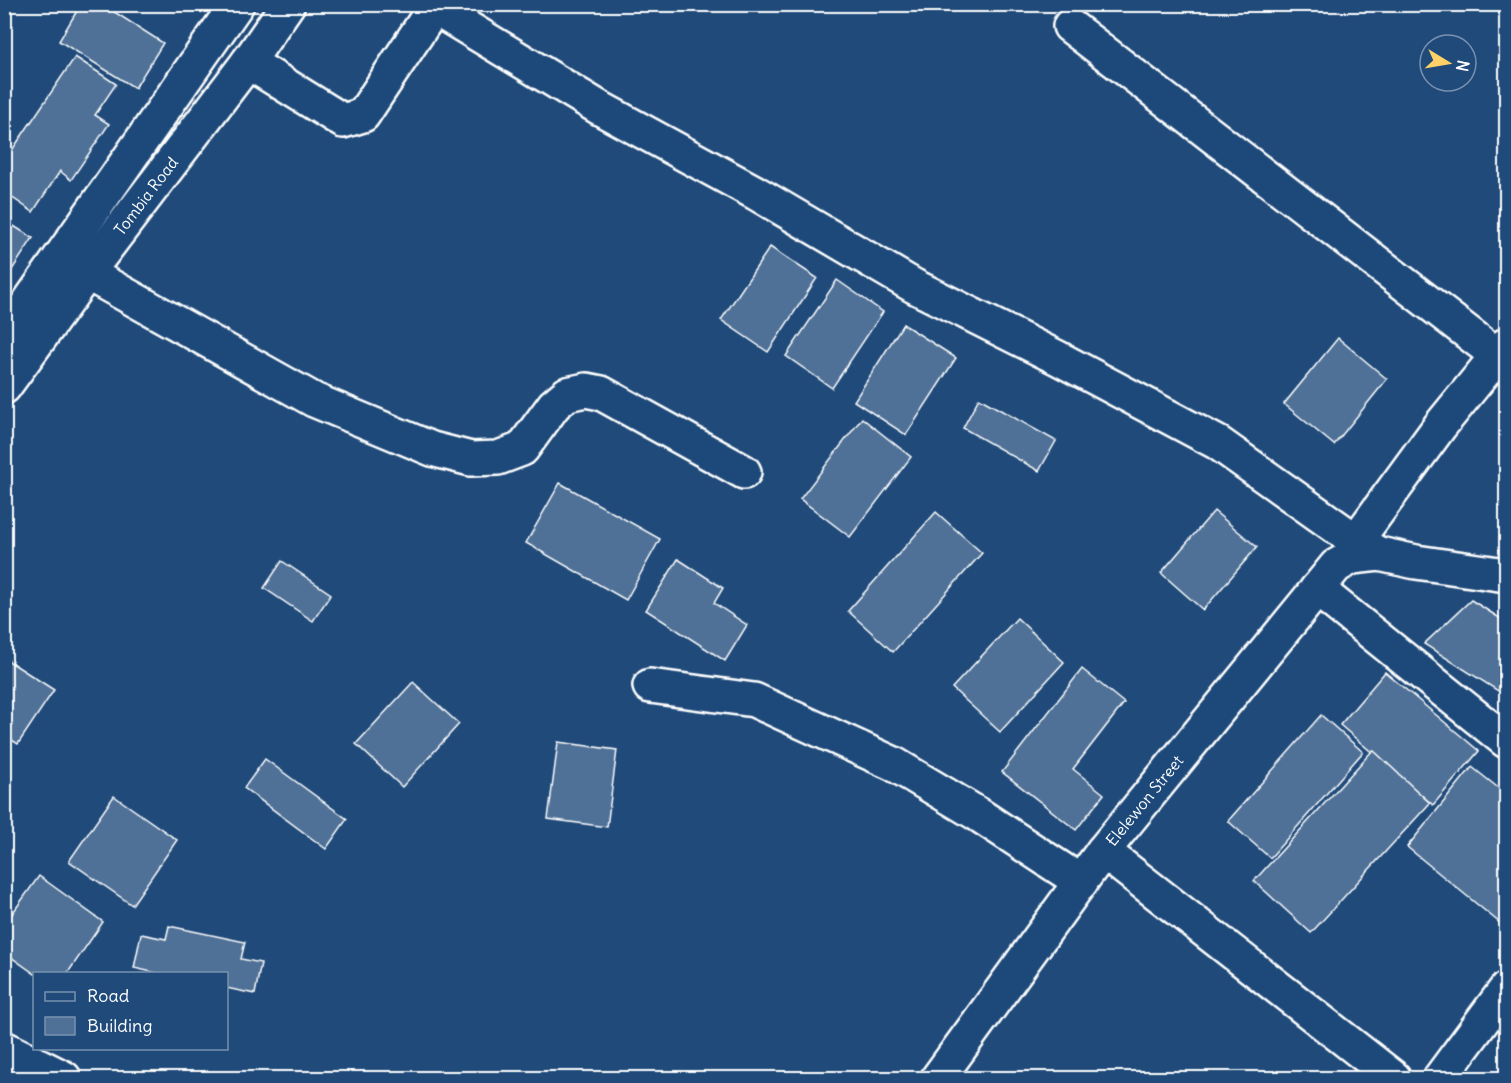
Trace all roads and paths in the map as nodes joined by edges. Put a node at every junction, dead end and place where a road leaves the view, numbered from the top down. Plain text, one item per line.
1 (237, 4) edge
2 (288, 4) edge
3 (431, 6) edge
4 (1070, 26) dead end
5 (248, 62) junction
6 (87, 273) junction
7 (4, 338) edge
8 (1502, 350) edge
9 (4, 387) edge
10 (744, 472) dead end
11 (1367, 547) junction
12 (1506, 575) edge
13 (1317, 589) junction
14 (650, 686) dead end
15 (1506, 741) edge
16 (1103, 852) junction
17 (1081, 882) junction
18 (1506, 989) edge
19 (4, 1048) edge
20 (64, 1078) edge
21 (938, 1078) edge
22 (1394, 1078) edge
23 (1440, 1078) edge

1 - 7 street, Tombia Road
2 - 5 street, Tombia Road
3 - 5 street
3 - 11 street
4 - 8 street
5 - 6 street, Tombia Road
6 - 9 street, Tombia Road
6 - 10 street
8 - 11 street
11 - 12 street
11 - 13 street, Elelewon Street
13 - 15 street
13 - 16 street, Elelewon Street
14 - 17 street
16 - 17 street, Elelewon Street
16 - 22 street
17 - 21 street, Elelewon Street
18 - 23 street
19 - 20 street

